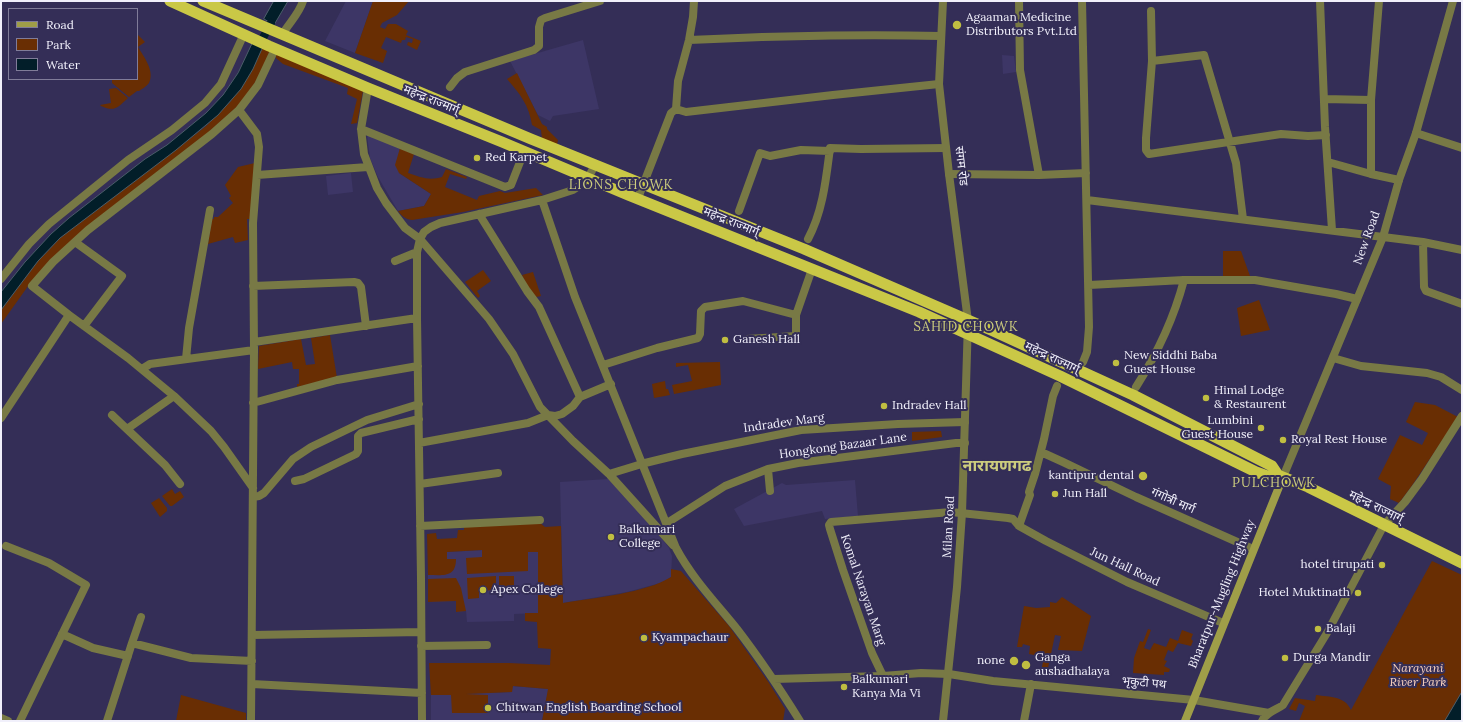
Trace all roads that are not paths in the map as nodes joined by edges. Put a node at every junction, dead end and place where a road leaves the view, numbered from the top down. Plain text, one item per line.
1 (170, 1) edge
2 (203, 1) edge
3 (303, 1) edge
4 (600, 1) edge
5 (694, 1) edge
6 (943, 1) edge
7 (1019, 1) edge
8 (1082, 1) edge
9 (1320, 1) edge
10 (1379, 1) edge
11 (1453, 1) edge
12 (1151, 11) dead end
13 (280, 34) junction
14 (246, 35) junction
15 (941, 36) junction
16 (689, 40) junction
17 (272, 47) junction
18 (1152, 61) junction
19 (939, 84) junction
20 (450, 87) dead end
21 (368, 88) junction
22 (1324, 99) junction
23 (1371, 100) junction
24 (676, 109) junction
25 (239, 110) junction
26 (361, 129) junction
27 (1416, 133) junction
28 (1326, 135) junction
29 (1230, 141) junction
30 (946, 148) junction
31 (1462, 148) edge
32 (830, 151) junction
33 (520, 162) dead end
34 (1328, 162) junction
35 (594, 165) junction
36 (368, 167) junction
37 (1086, 173) junction
38 (949, 174) junction
39 (1039, 174) junction
40 (1371, 174) junction
41 (257, 175) junction
42 (588, 178) junction
43 (1399, 180) junction
44 (643, 185) junction
45 (638, 198) junction
46 (542, 200) junction
47 (1087, 200) junction
48 (210, 210) dead end
49 (739, 211) dead end
50 (479, 214) junction
51 (1243, 218) junction
52 (1332, 230) junction
53 (1382, 237) junction
54 (420, 239) junction
55 (808, 240) dead end
56 (75, 242) junction
57 (1423, 242) junction
58 (1462, 250) edge
59 (418, 252) junction
60 (395, 261) dead end
61 (812, 269) junction
62 (1, 279) edge
63 (1184, 280) junction
64 (1089, 284) junction
65 (253, 286) junction
66 (1357, 299) junction
67 (1462, 304) edge
68 (69, 315) junction
69 (796, 315) junction
70 (417, 318) junction
71 (968, 321) junction
72 (84, 326) junction
73 (366, 326) junction
74 (968, 334) junction
75 (747, 339) dead end
76 (254, 346) junction
77 (1333, 358) junction
78 (186, 359) junction
79 (1083, 362) dead end
80 (603, 365) junction
81 (418, 366) junction
82 (142, 369) junction
83 (611, 384) junction
84 (1057, 386) dead end
85 (1136, 387) dead end
86 (1462, 390) edge
87 (174, 396) junction
88 (580, 397) junction
89 (254, 403) junction
90 (419, 404) junction
91 (112, 415) dead end
92 (548, 415) junction
93 (1462, 416) edge
94 (1, 418) edge
95 (419, 418) junction
96 (965, 422) junction
97 (127, 429) junction
98 (419, 443) junction
99 (965, 443) junction
100 (1041, 452) junction
101 (643, 464) junction
102 (768, 469) junction
103 (498, 473) dead end
104 (610, 474) junction
105 (1280, 476) junction
106 (295, 482) dead end
107 (180, 484) dead end
108 (420, 484) junction
109 (770, 491) dead end
110 (253, 492) junction
111 (962, 513) junction
112 (540, 520) dead end
113 (667, 524) junction
114 (1384, 525) junction
115 (420, 526) junction
116 (1019, 526) junction
117 (6, 546) dead end
118 (676, 548) junction
119 (1253, 549) junction
120 (1462, 563) edge
121 (141, 617) dead end
122 (1223, 623) junction
123 (421, 632) junction
124 (62, 634) junction
125 (252, 635) junction
126 (132, 643) junction
127 (487, 645) dead end
128 (421, 646) junction
129 (128, 656) junction
130 (252, 661) junction
131 (949, 674) junction
132 (883, 676) junction
133 (774, 679) junction
134 (252, 684) junction
135 (1031, 684) junction
136 (422, 693) junction
137 (1194, 700) junction
138 (1269, 713) junction
139 (1, 718) edge
140 (8, 721) edge
141 (20, 721) edge
142 (107, 721) edge
143 (252, 721) edge
144 (422, 721) edge
145 (800, 721) edge
146 (943, 721) edge
147 (1024, 721) edge
148 (1185, 721) edge
149 (1262, 721) edge

1 - 14 highway, महेन्द्र राज्मार्ग्
2 - 13 highway, महेन्द्र राज्मार्ग्
3 - 13 street
4 - 20 street
5 - 16 street
6 - 15 street, संगम रोड
7 - 39 street
8 - 37 street
9 - 22 street
10 - 23 street
11 - 27 street, New Road
12 - 18 street
13 - 35 highway, महेन्द्र राज्मार्ग्
14 - 17 highway, महेन्द्र राज्मार्ग्
14 - 62 street
15 - 16 street
15 - 19 street, संगम रोड
16 - 24 street
17 - 21 highway, महेन्द्र राज्मार्ग्
17 - 25 street
18 - 29 street
18 - 29 street
19 - 24 street
19 - 30 street, संगम रोड
21 - 26 street
21 - 42 highway, महेन्द्र राज्मार्ग्
22 - 23 street
22 - 28 street
23 - 40 street
24 - 44 street
25 - 41 street
25 - 56 street
26 - 33 street
26 - 36 street
27 - 31 street
27 - 43 street, New Road
28 - 29 street
28 - 34 street
29 - 51 street
30 - 32 street
30 - 38 street, संगम रोड
32 - 49 street
32 - 55 street
34 - 40 street
34 - 52 street
35 - 42 street
35 - 44 highway, महेन्द्र राज्मार्ग्
36 - 41 street
36 - 54 street
37 - 39 street
37 - 47 street
38 - 39 street
38 - 71 street, संगम रोड
40 - 43 street
41 - 65 street
42 - 45 highway, महेन्द्र राज्मार्ग्
42 - 46 street
43 - 53 street, New Road
44 - 45 street
44 - 71 highway, महेन्द्र राज्मार्ग्
45 - 61 highway, महेन्द्र राज्मार्ग्
46 - 50 street
46 - 80 street
47 - 51 street
47 - 64 street
48 - 78 street
50 - 54 street
50 - 88 street
51 - 52 street
52 - 53 street
53 - 57 street
53 - 66 street, New Road
54 - 59 street
54 - 92 street
56 - 68 street
56 - 72 street
57 - 58 street
57 - 67 street
59 - 60 street
59 - 70 street
61 - 69 street
61 - 74 highway, महेन्द्र राज्मार्ग्
63 - 64 street
63 - 66 street
63 - 85 street
64 - 79 street
65 - 73 street
65 - 76 street
66 - 77 street, New Road
68 - 72 street
68 - 94 street
69 - 75 street
69 - 80 street
70 - 73 street
70 - 81 street
71 - 74 street, संगम रोड
71 - 105 highway, महेन्द्र राज्मार्ग्
72 - 82 street
73 - 76 street
74 - 96 street, Milan Road
74 - 105 highway, महेन्द्र राज्मार्ग्
76 - 78 street
76 - 89 street
77 - 86 street
77 - 105 street, New Road
78 - 82 street
80 - 83 street
81 - 89 street
81 - 90 street
82 - 87 street
83 - 88 street
83 - 101 street
84 - 100 street
87 - 97 street
87 - 110 street
88 - 92 street
89 - 110 street
90 - 95 street
90 - 110 street
91 - 97 street
92 - 98 street
92 - 104 street
93 - 114 street
95 - 98 street
95 - 106 street
96 - 99 street, Milan Road
96 - 101 street, Indradev Marg
97 - 107 street
98 - 108 street
99 - 102 street, Hongkong Bazaar Lane
99 - 111 street, Milan Road
100 - 116 street
100 - 119 street, गंगोत्री मार्ग
101 - 104 street, Indradev Marg
101 - 113 street
102 - 109 street
102 - 113 street, Hongkong Bazaar Lane
103 - 108 street
104 - 118 street
105 - 114 highway, महेन्द्र राज्मार्ग्
105 - 119 main road, Bharatpur-Mugling Highway
108 - 115 street
110 - 125 street
111 - 116 street, Jun Hall Road
111 - 131 street, Milan Road
111 - 132 street, Komal Narayan Marg
112 - 115 street
113 - 118 street
114 - 120 highway, महेन्द्र राज्मार्ग्
114 - 138 street
115 - 123 street
116 - 122 street, Jun Hall Road
117 - 124 street
118 - 133 street
119 - 122 main road, Bharatpur-Mugling Highway
121 - 126 street
122 - 137 main road, Bharatpur-Mugling Highway
123 - 125 street
123 - 128 street
124 - 129 street
124 - 141 street
125 - 130 street
126 - 129 street
126 - 130 street
127 - 128 street
128 - 136 street
129 - 142 street
130 - 134 street
131 - 132 street, भृकुटी पथ
131 - 135 street, भृकुटी पथ
131 - 146 street, Milan Road
132 - 133 street, भृकुटी पथ
133 - 145 street
134 - 136 street
134 - 143 street
135 - 137 street, भृकुटी पथ
135 - 147 street
136 - 144 street
137 - 138 street, भृकुटी पथ
137 - 148 main road, Bharatpur-Mugling Highway
138 - 149 street
139 - 140 street

